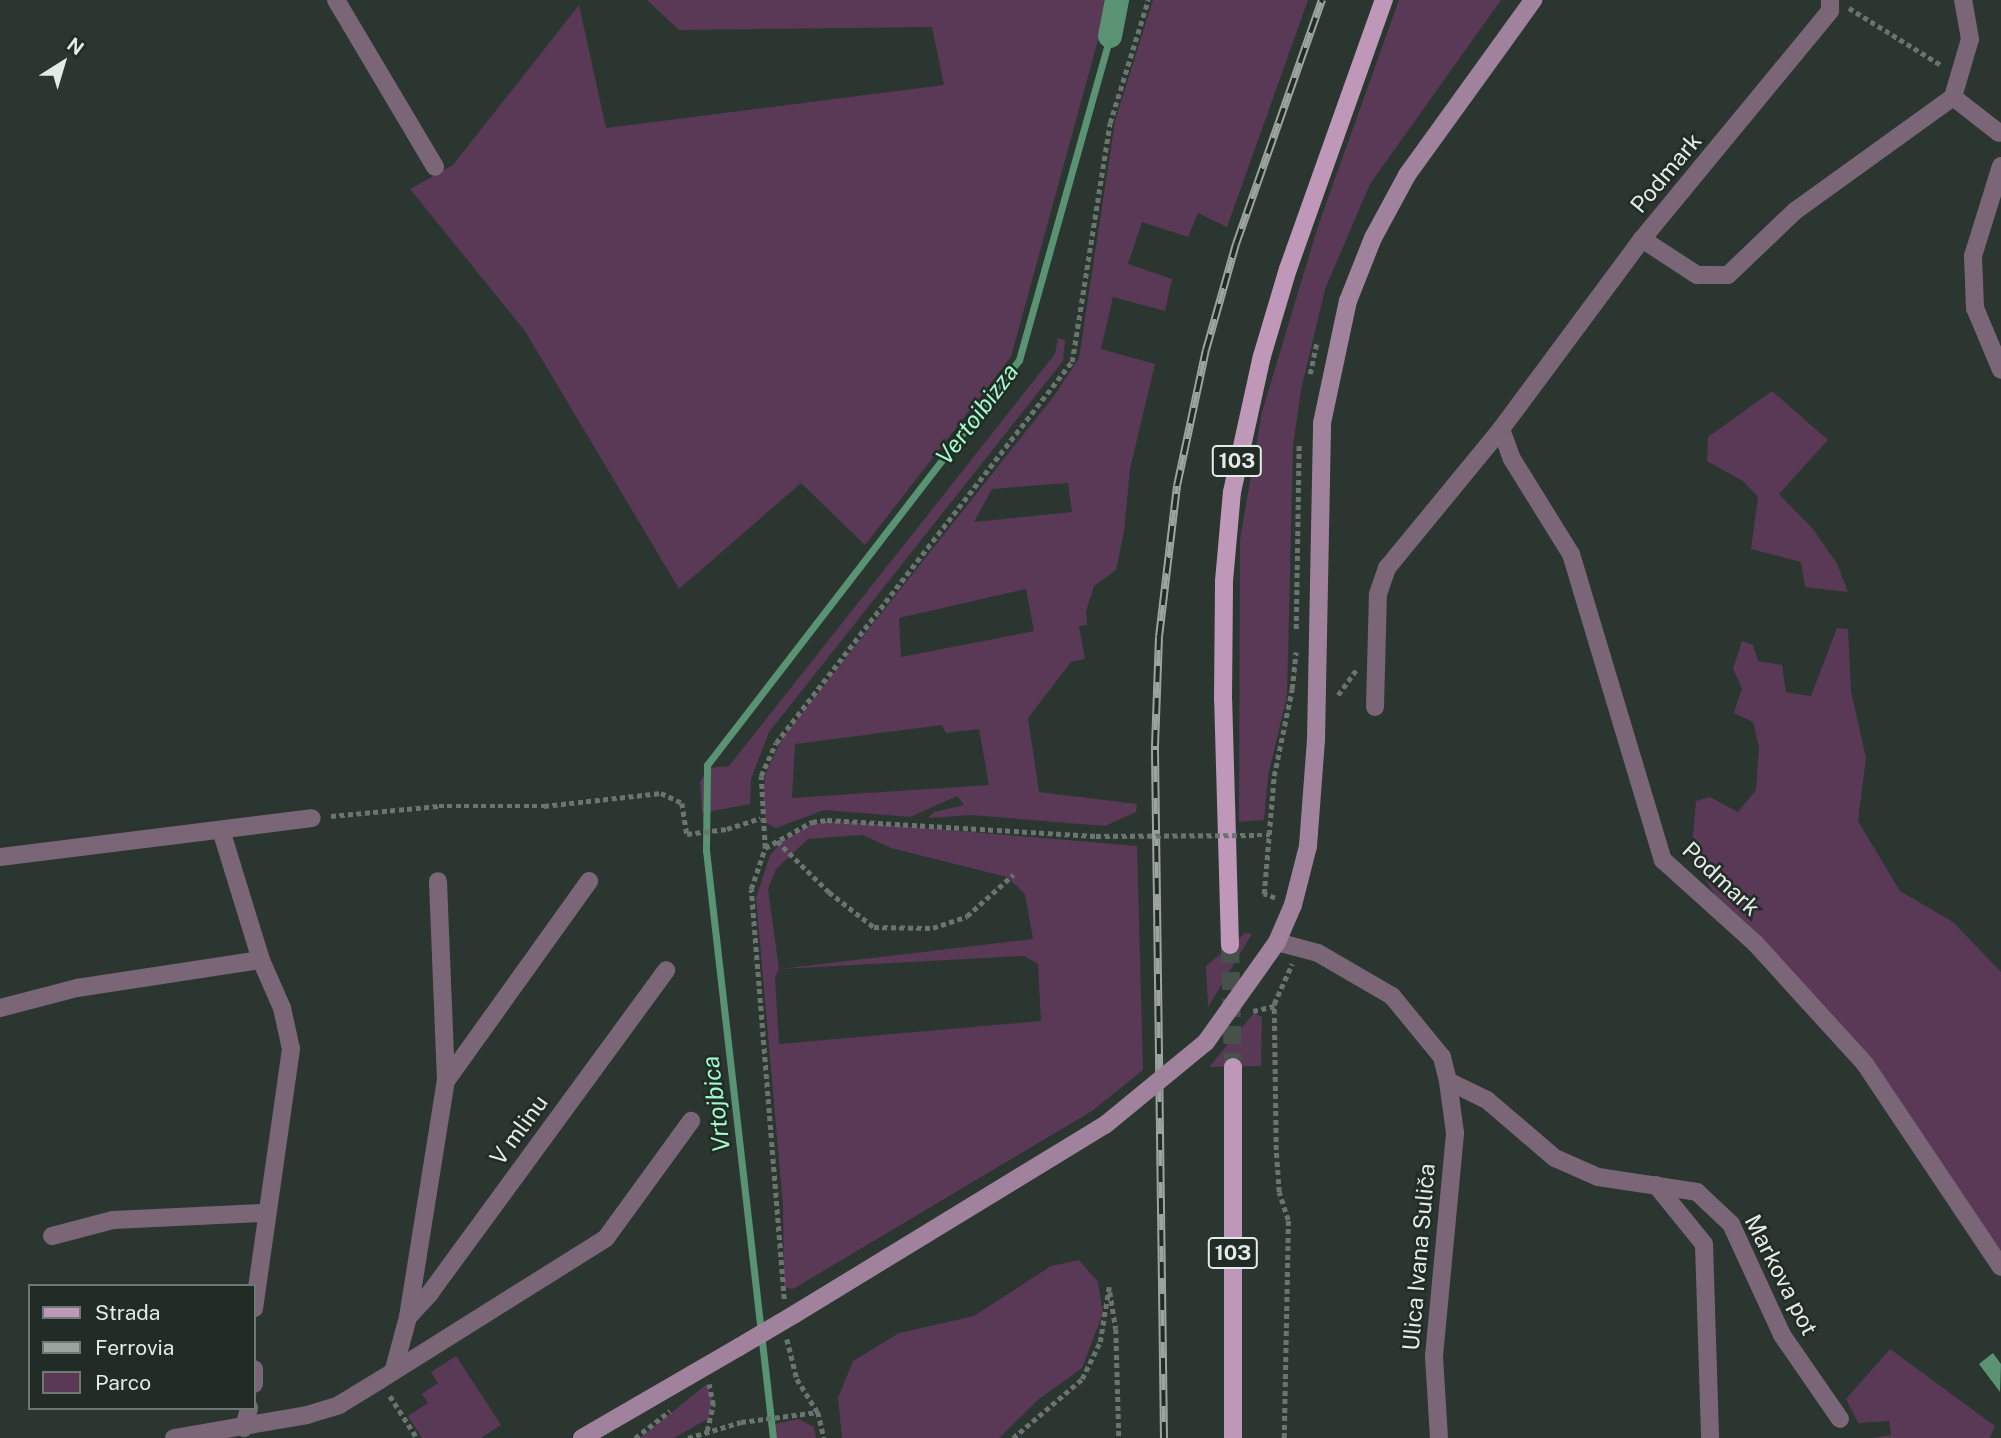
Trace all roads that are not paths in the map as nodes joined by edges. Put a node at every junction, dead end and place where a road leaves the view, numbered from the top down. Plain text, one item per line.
1 (336, 0) edge
2 (1384, 0) edge
3 (1533, 0) edge
4 (1963, 0) edge
5 (1838, 3) edge
6 (1952, 97) junction
7 (2000, 135) edge
8 (2001, 166) edge
9 (435, 167) dead end
10 (1642, 239) junction
11 (2001, 370) edge
12 (1501, 429) junction
13 (1375, 706) dead end
14 (312, 818) road end
15 (221, 830) junction
16 (0, 857) edge
17 (438, 881) dead end
18 (589, 881) dead end
19 (1277, 942) junction
20 (1230, 945) tunnel mouth
21 (261, 960) junction
22 (666, 970) dead end
23 (0, 1008) edge
24 (1233, 1067) tunnel mouth
25 (446, 1081) junction
26 (1448, 1081) junction
27 (691, 1121) dead end
28 (1656, 1185) junction
29 (264, 1213) junction
30 (52, 1236) dead end
31 (2001, 1267) edge
32 (256, 1289) edge
33 (408, 1317) junction
34 (387, 1375) junction
35 (248, 1410) edge
36 (1840, 1419) dead end
37 (244, 1428) junction
38 (588, 1437) edge
39 (174, 1438) edge
40 (1233, 1438) edge
41 (1439, 1438) edge
42 (1710, 1438) edge

1 - 9 street
2 - 20 main road, 103
3 - 19 street
4 - 6 street
5 - 10 street, Podmark
6 - 7 street
6 - 10 street, Podmark
8 - 11 street
10 - 12 street
12 - 13 street
12 - 31 street, Podmark
14 - 15 street
15 - 16 street
15 - 21 street
17 - 25 street, V mlinu
18 - 25 street, V mlinu
19 - 26 street
19 - 38 street, bridge
21 - 23 street
21 - 29 street
22 - 33 street, V mlinu
24 - 40 main road, 103
25 - 33 street, V mlinu
26 - 28 street, Markova pot
26 - 41 street, Ulica Ivana Suliča
27 - 34 street
28 - 36 street, Markova pot
28 - 42 street
29 - 30 street
29 - 32 street
33 - 34 street, V mlinu
34 - 37 street
35 - 37 street
37 - 39 street

